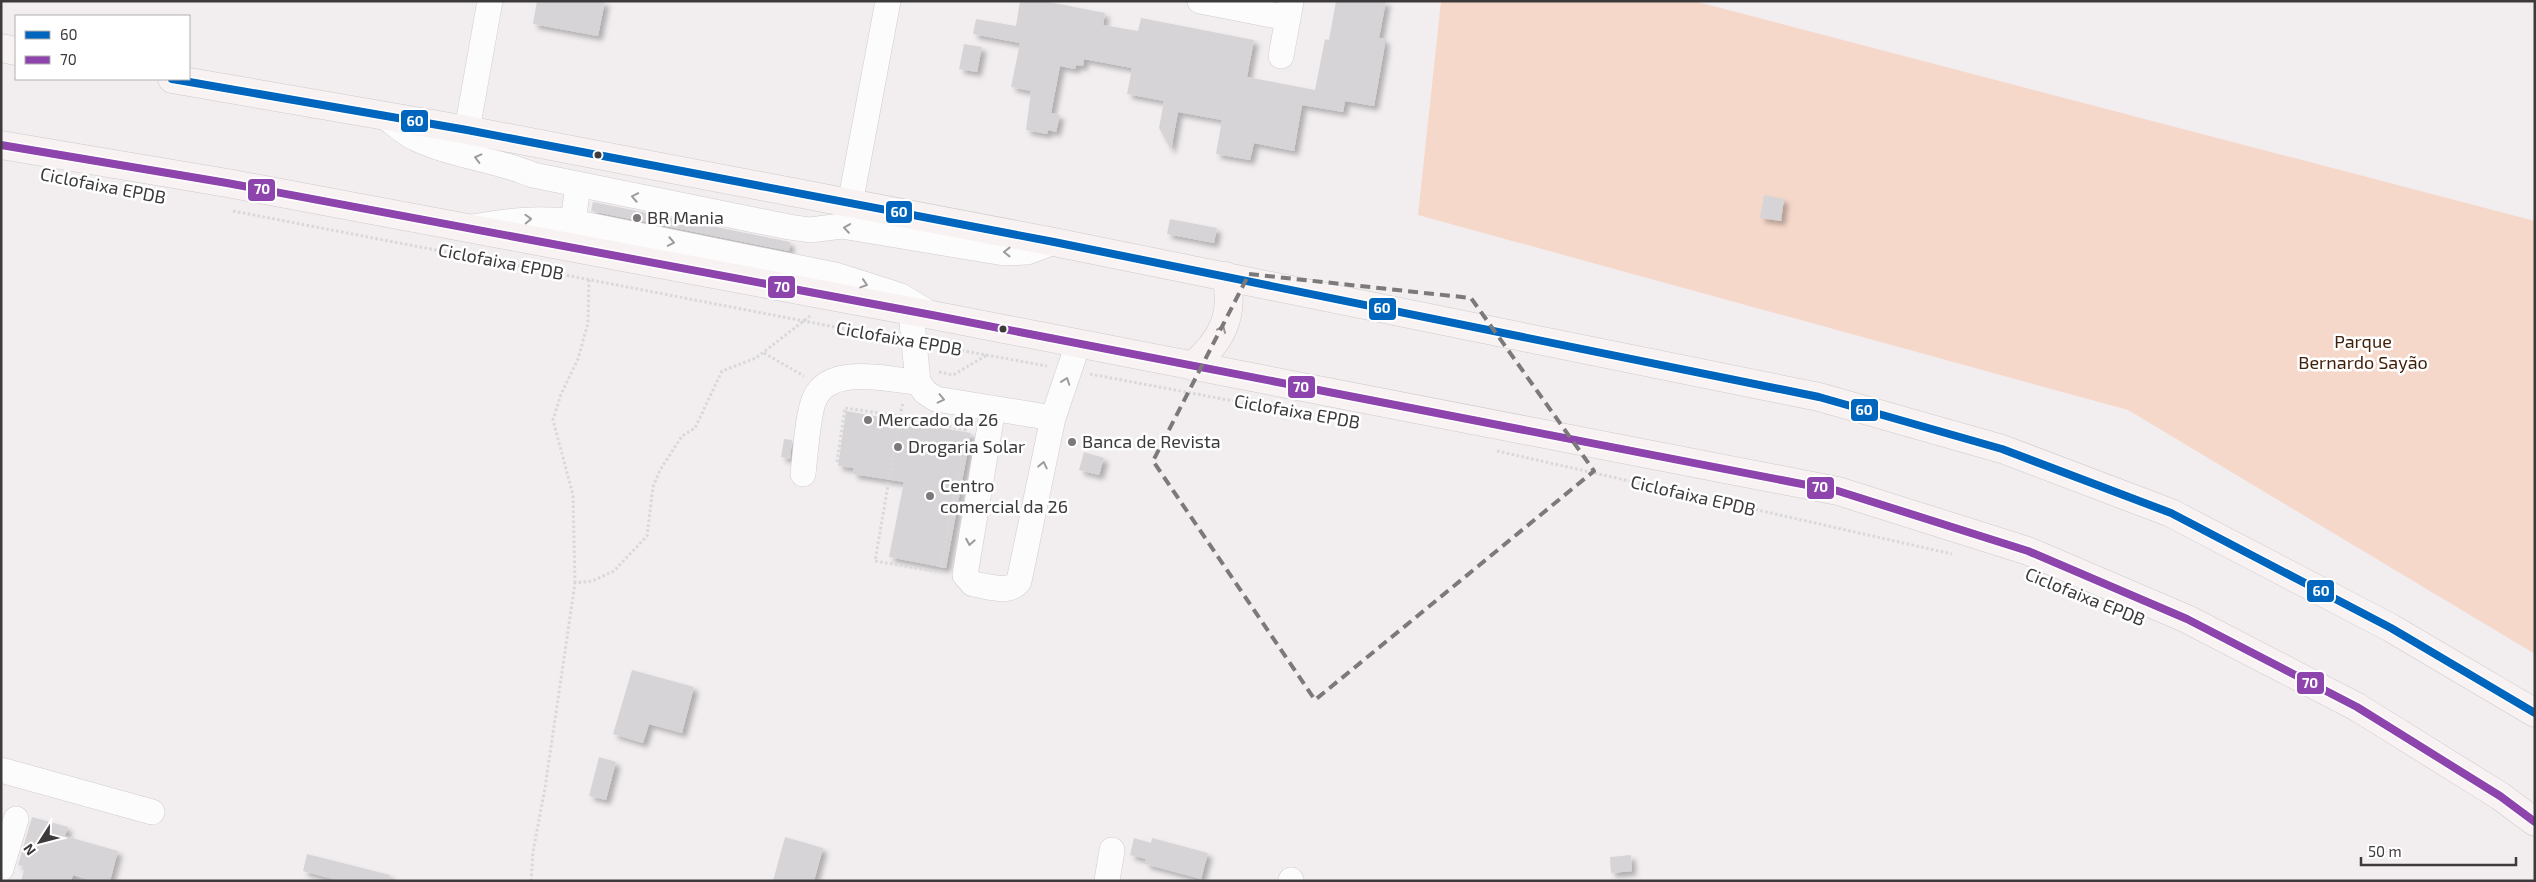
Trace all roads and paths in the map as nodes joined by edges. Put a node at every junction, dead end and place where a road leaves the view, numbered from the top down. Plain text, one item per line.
1 (490, 1) edge
2 (888, 1) edge
3 (1200, 1) edge
4 (1290, 10) edge
5 (1, 48) edge
6 (15, 51) edge
7 (1281, 56) dead end
8 (178, 80) edge
9 (384, 116) junction
10 (467, 130) junction
11 (1, 146) edge
12 (578, 186) junction
13 (850, 204) junction
14 (228, 210) dead end
15 (573, 222) junction
16 (463, 228) junction
17 (1054, 242) junction
18 (590, 252) junction
19 (1226, 276) junction
20 (830, 297) junction
21 (921, 314) junction
22 (804, 321) junction
23 (914, 342) junction
24 (1078, 344) junction
25 (764, 352) junction
26 (1192, 366) junction
27 (1070, 370) junction
28 (912, 382) junction
29 (822, 386) junction
30 (993, 408) junction
31 (1298, 412) dead end
32 (900, 416) junction
33 (1053, 418) junction
34 (1496, 451) dead end
35 (837, 462) dead end
36 (803, 474) dead end
37 (1958, 556) dead end
38 (575, 583) junction
39 (2535, 713) edge
40 (1, 770) edge
41 (152, 812) dead end
42 (16, 819) dead end
43 (2535, 822) edge
44 (1112, 850) dead end
45 (1, 869) edge
46 (531, 881) edge
47 (1107, 881) edge

1 - 10 street
2 - 13 street
3 - 4 street
4 - 7 street
5 - 6 main road
8 - 9 main road
9 - 10 main road
12 -> 9 street
10 - 13 main road
11 - 16 main road
12 - 15 street
17 -> 12 street
13 - 17 main road
14 - 22 path, Ciclofaixa EPDB
16 -> 15 street
15 -> 21 street
16 - 18 main road
17 - 19 main road
18 - 20 main road
18 - 38 path
26 -> 19 main road
19 - 39 main road
20 - 21 main road
20 - 22 path
21 - 23 street
21 - 24 main road
22 - 23 path, Ciclofaixa EPDB
22 - 25 path
23 - 27 path, Ciclofaixa EPDB
23 - 28 street
24 - 26 main road
24 - 27 street
25 - 29 path
25 - 38 path
26 - 43 main road
27 - 31 path, Ciclofaixa EPDB
33 -> 27 street
28 - 29 street
28 -> 30 street
28 - 32 path
29 - 36 street
30 - 33 street
30 -> 33 street
32 - 32 path
32 - 35 path
34 - 37 path, Ciclofaixa EPDB
38 - 46 path
40 - 41 street
42 - 45 street
44 - 47 street

